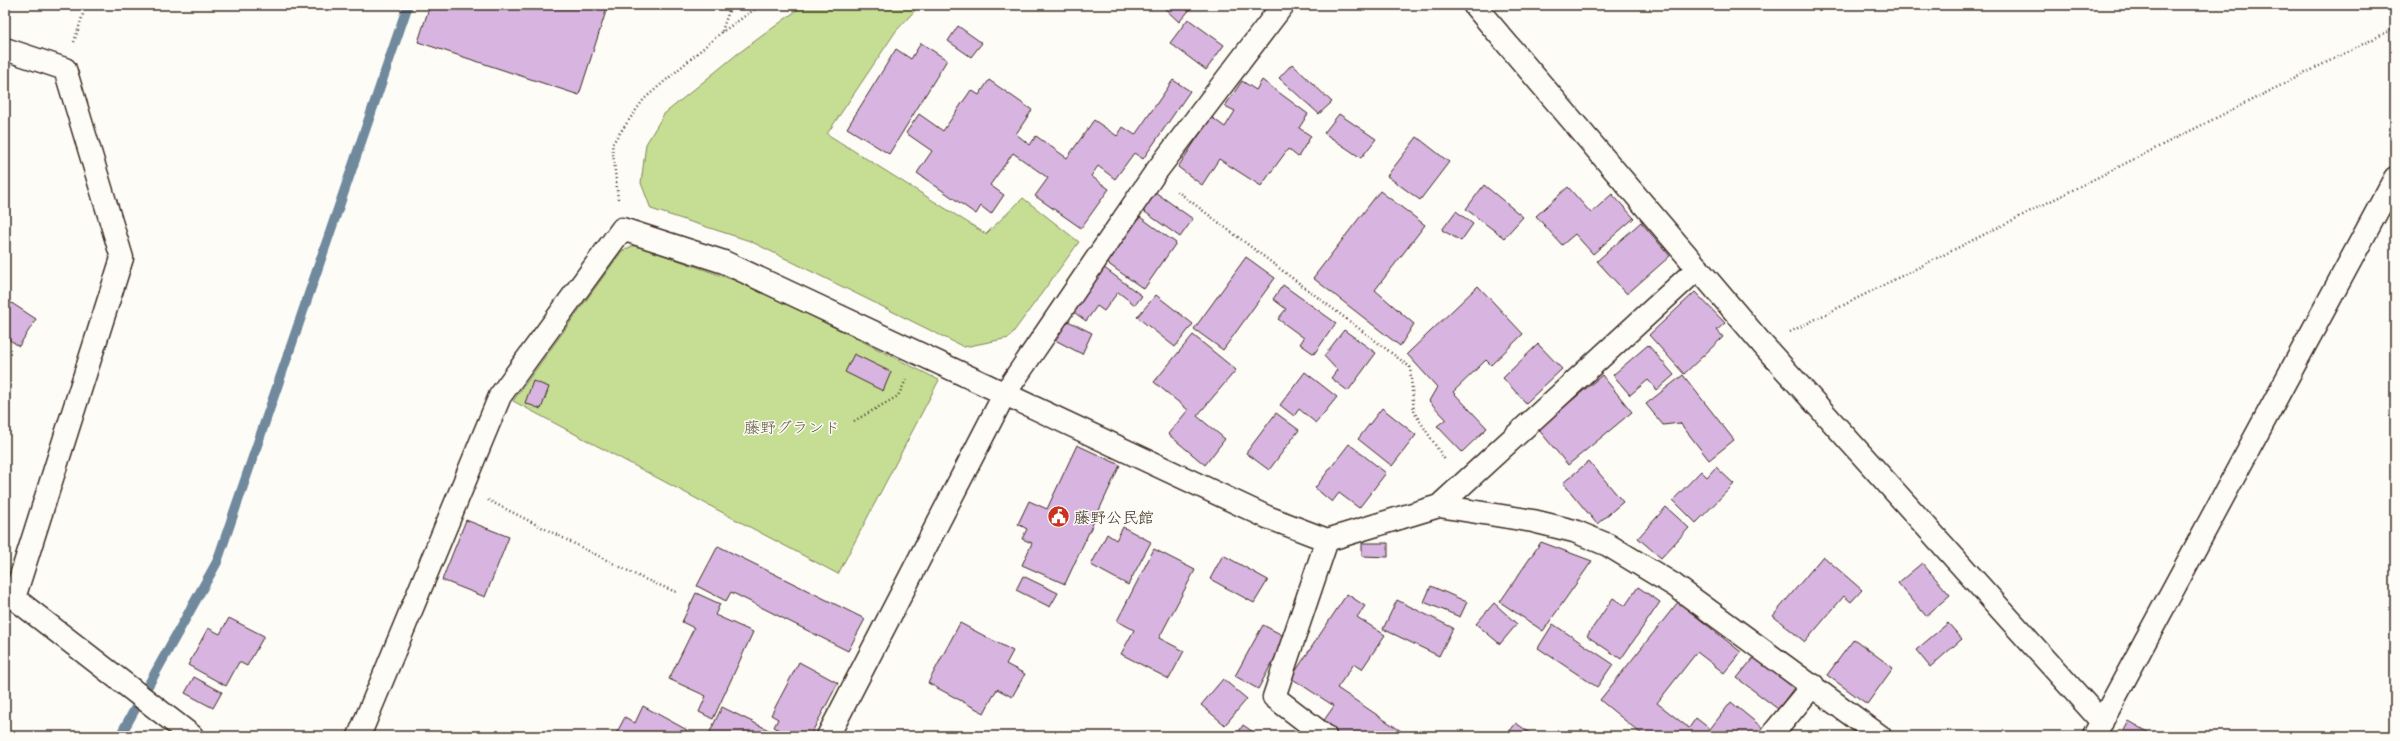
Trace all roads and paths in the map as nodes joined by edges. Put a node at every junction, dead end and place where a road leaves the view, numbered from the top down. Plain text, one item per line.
1 (86, 5) edge
2 (731, 5) edge
3 (761, 5) edge
4 (1283, 5) edge
5 (1474, 5) edge
6 (2395, 28) edge
7 (722, 32) junction
8 (5, 49) edge
9 (65, 68) junction
10 (1155, 173) junction
11 (2395, 178) edge
12 (622, 229) junction
13 (1698, 268) junction
14 (1763, 345) junction
15 (920, 353) junction
16 (1004, 393) junction
17 (854, 421) dead end
18 (1461, 485) junction
19 (463, 487) junction
20 (1439, 506) junction
21 (1326, 540) junction
22 (676, 592) dead end
23 (10, 594) edge
24 (1814, 685) junction
25 (2098, 729) edge
26 (192, 736) edge
27 (359, 736) edge
28 (828, 736) edge
29 (1325, 736) edge
30 (1771, 736) edge
31 (1880, 736) edge

1 - 9 path
2 - 7 path
3 - 7 path
4 - 10 street
5 - 13 street
6 - 14 path
7 - 12 path
8 - 9 street
9 - 23 street
10 - 16 street
10 - 18 path
11 - 25 street
12 - 15 street
12 - 19 street
13 - 14 street
13 - 18 street
14 - 25 street
15 - 16 street
15 - 17 path
16 - 21 street
16 - 28 street
18 - 20 street
19 - 22 path
19 - 27 street
20 - 21 street
20 - 24 street
21 - 29 street
23 - 26 street
24 - 30 street
24 - 31 street

